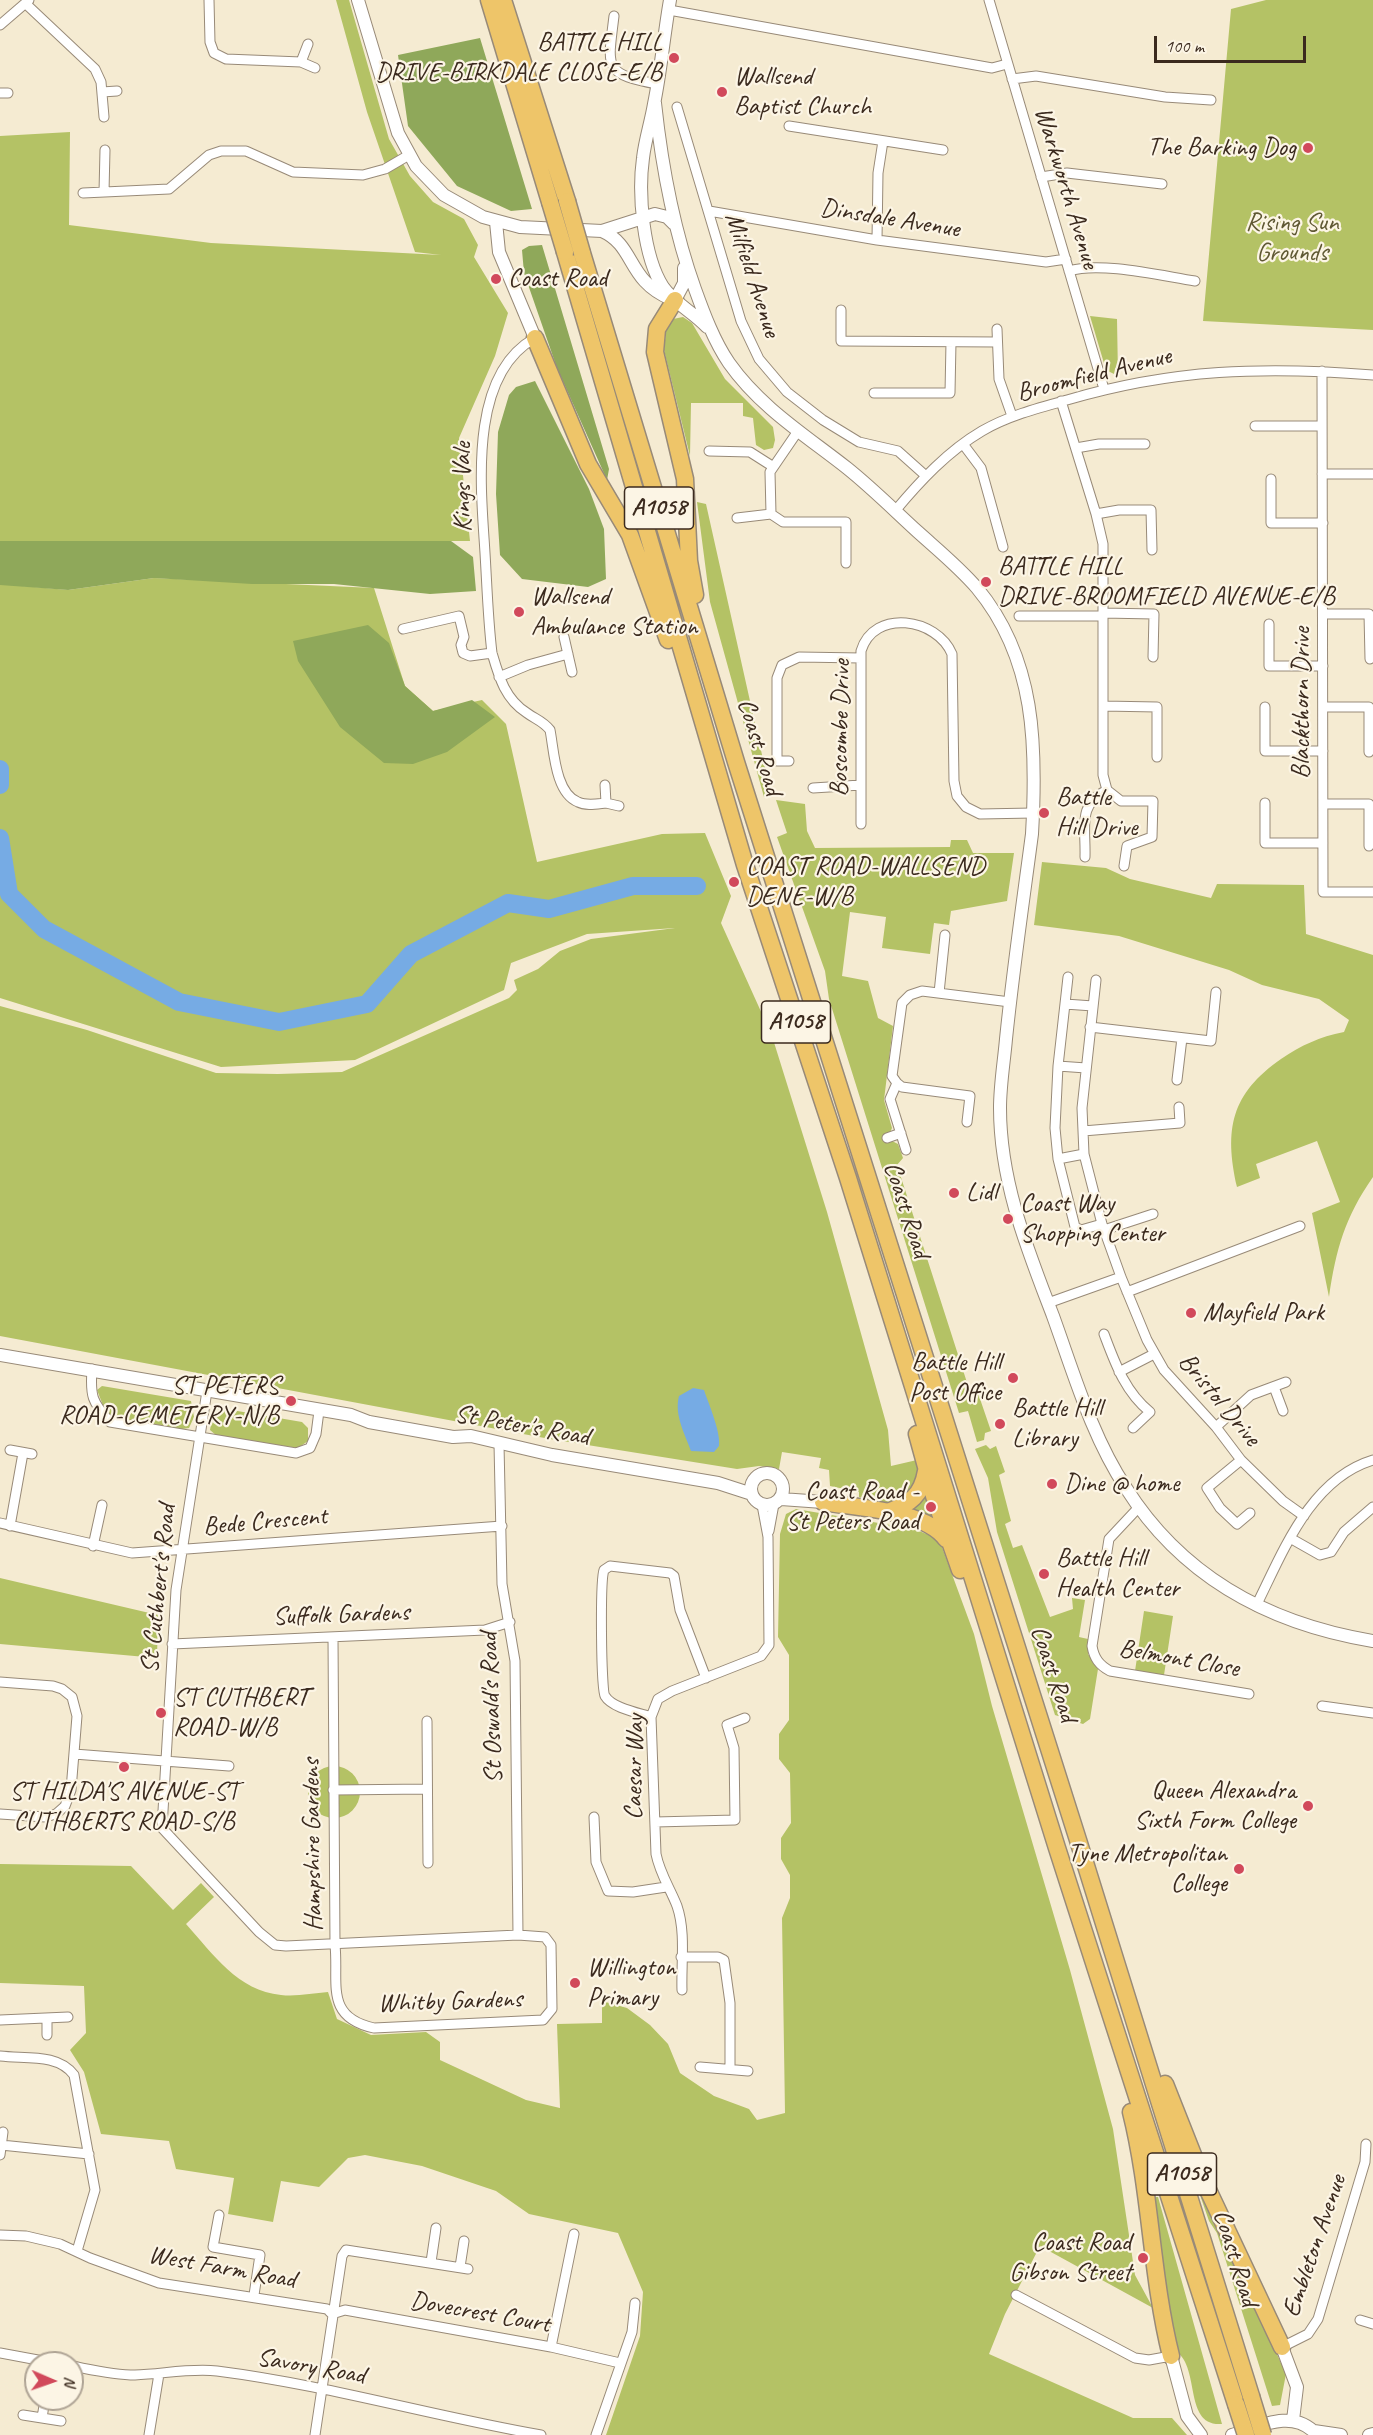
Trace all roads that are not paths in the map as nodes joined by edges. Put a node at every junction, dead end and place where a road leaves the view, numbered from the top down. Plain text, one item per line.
1 (209, 0) edge
2 (358, 0) edge
3 (489, 0) edge
4 (503, 0) edge
5 (989, 0) edge
6 (28, 2) edge
7 (669, 5) edge
8 (614, 16) dead end
9 (0, 25) edge
10 (308, 44) dead end
11 (302, 62) junction
12 (1007, 64) junction
13 (315, 68) dead end
14 (1012, 79) junction
15 (657, 84) junction
16 (117, 91) dead end
17 (102, 92) junction
18 (1211, 100) dead end
19 (655, 103) junction
20 (677, 107) dead end
21 (104, 117) dead end
22 (789, 126) dead end
23 (883, 141) junction
24 (105, 150) dead end
25 (943, 150) dead end
26 (409, 155) junction
27 (1041, 177) junction
28 (1162, 184) dead end
29 (104, 192) junction
30 (83, 193) dead end
31 (558, 202) junction
32 (709, 211) junction
33 (643, 216) junction
34 (496, 222) junction
35 (674, 224) junction
36 (602, 231) junction
37 (877, 240) junction
38 (679, 242) junction
39 (1066, 259) junction
40 (1070, 271) junction
41 (1195, 281) dead end
42 (675, 300) junction
43 (841, 310) dead end
44 (997, 329) dead end
45 (713, 335) junction
46 (535, 338) junction
47 (951, 342) junction
48 (997, 342) junction
49 (1322, 371) junction
50 (1373, 375) edge
51 (1104, 389) junction
52 (874, 393) dead end
53 (1060, 401) junction
54 (1012, 416) junction
55 (1255, 426) dead end
56 (1322, 426) junction
57 (798, 431) junction
58 (963, 444) junction
59 (1145, 444) dead end
60 (1076, 448) junction
61 (709, 451) dead end
62 (772, 466) junction
63 (1322, 474) junction
64 (1373, 474) edge
65 (927, 476) junction
66 (1271, 479) dead end
67 (846, 511) dead end
68 (895, 511) junction
69 (771, 514) junction
70 (1096, 514) junction
71 (737, 518) dead end
72 (846, 522) junction
73 (1323, 523) junction
74 (1003, 548) dead end
75 (1152, 550) dead end
76 (846, 563) dead end
77 (1103, 614) junction
78 (1323, 614) junction
79 (1019, 616) dead end
80 (1269, 624) dead end
81 (403, 629) dead end
82 (564, 637) dead end
83 (492, 653) junction
84 (568, 654) junction
85 (1153, 657) dead end
86 (861, 658) junction
87 (1370, 659) dead end
88 (1323, 666) junction
89 (572, 672) dead end
90 (499, 677) junction
91 (1103, 706) junction
92 (1265, 707) dead end
93 (1323, 707) junction
94 (1323, 751) junction
95 (1369, 752) dead end
96 (1156, 757) dead end
97 (789, 761) dead end
98 (736, 762) junction
99 (605, 785) dead end
100 (861, 785) junction
101 (813, 788) dead end
102 (1107, 790) junction
103 (1264, 802) dead end
104 (606, 803) junction
105 (1323, 804) junction
106 (619, 806) dead end
107 (1033, 813) junction
108 (861, 824) dead end
109 (1323, 843) junction
110 (1369, 846) dead end
111 (1085, 857) dead end
112 (745, 865) junction
113 (1124, 866) dead end
114 (1373, 891) edge
115 (945, 935) dead end
116 (1068, 976) dead end
117 (1096, 980) dead end
118 (1216, 992) dead end
119 (939, 993) junction
120 (1010, 1002) junction
121 (1065, 1004) junction
122 (1093, 1006) junction
123 (1090, 1027) junction
124 (1182, 1038) junction
125 (1058, 1066) junction
126 (1086, 1068) junction
127 (1177, 1080) dead end
128 (897, 1083) junction
129 (1179, 1107) dead end
130 (967, 1122) dead end
131 (1083, 1131) junction
132 (901, 1133) junction
133 (887, 1138) dead end
134 (906, 1150) dead end
135 (1084, 1154) junction
136 (1058, 1159) junction
137 (848, 1178) junction
138 (1152, 1214) dead end
139 (1300, 1226) dead end
140 (1103, 1227) junction
141 (1121, 1277) junction
142 (1127, 1292) junction
143 (1048, 1303) junction
144 (1104, 1334) dead end
145 (1154, 1354) junction
146 (0, 1355) edge
147 (92, 1369) junction
148 (1119, 1372) junction
149 (1286, 1382) dead end
150 (1274, 1387) junction
151 (207, 1391) junction
152 (319, 1411) junction
153 (1283, 1411) dead end
154 (1216, 1427) junction
155 (1133, 1428) dead end
156 (199, 1435) junction
157 (499, 1444) junction
158 (10, 1450) dead end
159 (1241, 1460) junction
160 (1373, 1460) edge
161 (926, 1471) junction
162 (752, 1488) junction
163 (775, 1499) junction
164 (816, 1501) joint
165 (102, 1505) dead end
166 (1139, 1507) junction
167 (1373, 1507) edge
168 (888, 1512) junction
169 (1250, 1513) dead end
170 (1304, 1516) junction
171 (0, 1523) edge
172 (10, 1526) junction
173 (501, 1526) junction
174 (1290, 1538) junction
175 (949, 1543) junction
176 (93, 1546) junction
177 (180, 1550) junction
178 (1256, 1606) junction
179 (510, 1622) junction
180 (333, 1636) junction
181 (1373, 1641) edge
182 (172, 1644) junction
183 (706, 1678) junction
184 (0, 1683) edge
185 (1249, 1694) dead end
186 (1322, 1706) dead end
187 (1373, 1713) edge
188 (651, 1718) junction
189 (745, 1718) dead end
190 (426, 1721) dead end
191 (74, 1754) junction
192 (165, 1761) junction
193 (229, 1766) dead end
194 (427, 1789) junction
195 (333, 1790) junction
196 (0, 1814) edge
197 (594, 1817) dead end
198 (655, 1822) junction
199 (1057, 1848) junction
200 (428, 1863) dead end
201 (666, 1887) junction
202 (518, 1935) junction
203 (545, 1937) joint
204 (334, 1945) junction
205 (1113, 1952) junction
206 (681, 1957) junction
207 (1095, 1967) junction
208 (682, 1990) dead end
209 (68, 2017) dead end
210 (47, 2018) junction
211 (0, 2020) edge
212 (47, 2035) dead end
213 (0, 2056) edge
214 (700, 2067) dead end
215 (730, 2068) junction
216 (748, 2071) dead end
217 (3, 2132) dead end
218 (1366, 2144) dead end
219 (1, 2150) edge
220 (89, 2154) junction
221 (219, 2215) dead end
222 (436, 2228) dead end
223 (0, 2235) edge
224 (574, 2235) dead end
225 (464, 2241) dead end
226 (77, 2251) junction
227 (431, 2262) junction
228 (254, 2295) junction
229 (1016, 2295) dead end
230 (635, 2303) dead end
231 (332, 2314) junction
232 (1360, 2320) dead end
233 (1373, 2324) edge
234 (551, 2347) junction
235 (1282, 2347) junction
236 (0, 2353) edge
237 (1171, 2356) junction
238 (24, 2358) edge
239 (620, 2363) junction
240 (84, 2368) edge
241 (159, 2374) junction
242 (321, 2387) junction
243 (43, 2411) edge
244 (22, 2415) dead end
245 (42, 2418) junction
246 (1293, 2420) junction
247 (61, 2421) dead end
248 (486, 2430) edge
249 (1316, 2433) edge
250 (149, 2435) edge
251 (315, 2435) edge
252 (541, 2435) edge
253 (596, 2435) edge
254 (1201, 2435) edge
255 (1232, 2435) edge
256 (1246, 2435) edge
257 (1263, 2435) edge
258 (1341, 2435) edge

1 - 11 street
2 - 26 street
3 - 31 highway, Coast Road / A1058
4 - 31 highway, Coast Road / A1058
5 - 12 street, Warkworth Avenue
6 - 9 street
6 - 17 street
7 - 12 street
7 - 15 street
8 - 15 street
10 - 11 street
11 - 13 street
12 - 14 street, Warkworth Avenue
14 - 18 street
14 - 27 street, Warkworth Avenue
15 - 19 street
16 - 17 street
17 - 21 street
19 - 33 street
19 - 35 street
20 - 32 street, Milfield Avenue
22 - 23 street
23 - 25 street
23 - 37 street
24 - 29 street
26 - 29 street
26 - 34 street
27 - 28 street
27 - 39 street, Warkworth Avenue
29 - 30 street
31 - 98 highway, Coast Road / A1058, bridge
31 - 112 highway, Coast Road / A1058, bridge
32 - 37 street, Dinsdale Avenue
32 - 65 street, Milfield Avenue
33 - 35 street
33 - 36 street
33 - 42 street
34 - 36 street
34 - 46 street
35 - 38 street
36 - 42 street
37 - 39 street, Dinsdale Avenue
38 - 42 street
38 - 45 street
39 - 40 street, Warkworth Avenue
40 - 41 street
40 - 51 street, Warkworth Avenue
42 - 45 street
42 - 98 highway
43 - 47 street
44 - 48 street
45 - 57 street
46 - 83 street, Kings Vale
46 - 112 highway
47 - 48 street
47 - 52 street
48 - 54 street
49 - 50 street, Broomfield Avenue
49 - 51 street, Broomfield Avenue
49 - 56 street, Blackthorn Drive
51 - 53 street, Broomfield Avenue
53 - 54 street, Broomfield Avenue
53 - 60 street
54 - 58 street, Broomfield Avenue
55 - 56 street
56 - 63 street, Blackthorn Drive
57 - 62 street
57 - 68 street
58 - 65 street, Broomfield Avenue
58 - 74 street
59 - 60 street
60 - 70 street
61 - 62 street
62 - 69 street
63 - 64 street
63 - 73 street, Blackthorn Drive
65 - 68 street, Broomfield Avenue
66 - 73 street
67 - 72 street
68 - 107 street
69 - 71 street
69 - 72 street
70 - 75 street
70 - 77 street
72 - 76 street
73 - 78 street, Blackthorn Drive
77 - 79 street
77 - 85 street
77 - 91 street
78 - 87 street
78 - 88 street, Blackthorn Drive
80 - 88 street
81 - 83 street
82 - 84 street
83 - 90 street, Kings Vale
84 - 89 street
84 - 90 street
86 - 97 street
86 - 100 street, Boscombe Drive
86 - 107 street, Boscombe Drive
88 - 93 street, Blackthorn Drive
90 - 104 street, Kings Vale
91 - 96 street
91 - 102 street
92 - 94 street
93 - 94 street, Blackthorn Drive
93 - 95 street
94 - 105 street, Blackthorn Drive
98 - 205 highway, Coast Road / A1058
99 - 104 street
100 - 101 street
100 - 108 street, Boscombe Drive
102 - 111 street
102 - 113 street
103 - 109 street
104 - 106 street, Kings Vale
105 - 109 street, Blackthorn Drive
105 - 110 street
107 - 120 street
109 - 114 street, Blackthorn Drive
112 - 137 highway, Coast Road / A1058
115 - 119 street
116 - 121 street
117 - 122 street, Bristol Drive
118 - 124 street
119 - 120 street
119 - 128 street
120 - 143 street
121 - 122 street
121 - 125 street
122 - 123 street, Bristol Drive
123 - 124 street
123 - 126 street, Bristol Drive
124 - 127 street
125 - 126 street
125 - 136 street
126 - 131 street, Bristol Drive
128 - 130 street
128 - 132 street
129 - 131 street
131 - 135 street, Bristol Drive
132 - 133 street
132 - 134 street
135 - 136 street
135 - 140 street, Bristol Drive
136 - 140 street
137 - 161 highway
137 - 199 highway, Coast Road / A1058
138 - 140 street
139 - 142 street
140 - 141 street, Bristol Drive
141 - 142 street, Bristol Drive
141 - 143 street
142 - 145 street, Bristol Drive
143 - 166 street
144 - 148 street
145 - 148 street
145 - 154 street, Bristol Drive
146 - 147 street, St Peter's Road
147 - 151 street, St Peter's Road
147 - 156 street
148 - 155 street
149 - 150 street
150 - 153 street
150 - 154 street
151 - 152 street, St Peter's Road
151 - 156 street, St Cuthbert's Road
152 - 156 street
152 - 157 street, St Peter's Road
154 - 159 street, Bristol Drive
156 - 177 street, St Cuthbert's Road
157 - 162 street, St Peter's Road
157 - 173 street, St Oswald's Road
158 - 172 street
159 - 169 street
159 - 170 street, Bristol Drive
160 - 170 street
161 - 168 highway
161 - 175 highway
162 - 163 street, St Peter's Road
162 - 163 street, St Peter's Road
163 - 164 street, St Peter's Road
163 - 183 street, Caesar Way
164 - 168 highway
165 - 176 street
166 - 178 street
166 - 185 street, Belmont Close
167 - 174 street
168 - 175 highway
170 - 174 street
171 - 172 street, Bede Crescent
172 - 176 street, Bede Crescent
173 - 177 street, Bede Crescent
173 - 179 street, St Oswald's Road
174 - 178 street
175 - 199 highway
176 - 177 street, Bede Crescent
177 - 182 street, St Cuthbert's Road
178 - 181 street
179 - 180 street, Suffolk Gardens
179 - 202 street, St Oswald's Road
180 - 182 street, Suffolk Gardens
180 - 195 street, Hampshire Gardens
182 - 192 street, St Cuthbert's Road
183 - 188 street, Caesar Way
183 - 188 street
184 - 191 street
186 - 187 street
188 - 198 street, Caesar Way
189 - 198 street
190 - 194 street
191 - 192 street
191 - 196 street
192 - 193 street
192 - 204 street, St Cuthbert's Road
194 - 195 street
194 - 200 street
195 - 204 street, Hampshire Gardens
197 - 201 street
198 - 201 street, Caesar Way
199 - 207 highway, Coast Road / A1058
201 - 206 street, Caesar Way
202 - 203 street, St Cuthbert's Road
202 - 204 street, St Cuthbert's Road
203 - 204 street, Whitby Gardens
205 - 235 highway
205 - 257 highway, Coast Road / A1058, bridge
206 - 208 street, Caesar Way
206 - 215 street
207 - 237 highway
207 - 256 highway, Coast Road / A1058, bridge
209 - 210 street
210 - 211 street
210 - 212 street
213 - 220 street
214 - 215 street
215 - 216 street
217 - 219 street
218 - 235 street, Embleton Avenue
219 - 220 street
220 - 226 street
221 - 228 street
222 - 227 street
223 - 226 street, West Farm Road
224 - 234 street
225 - 227 street
226 - 228 street, West Farm Road
227 - 231 street
228 - 231 street, West Farm Road
229 - 237 street
230 - 239 street
231 - 234 street, Dovecrest Court
231 - 242 street
232 - 233 street
234 - 239 street, Dovecrest Court
235 - 246 street
236 - 238 street
237 - 254 street
239 - 253 street
240 - 241 street, Savory Road
241 - 242 street, Savory Road
241 - 250 street
242 - 248 street, Savory Road
242 - 251 street
243 - 245 street
244 - 245 street
245 - 247 street
246 - 249 street
246 - 255 street
248 - 252 street, Savory Road
249 - 258 street

